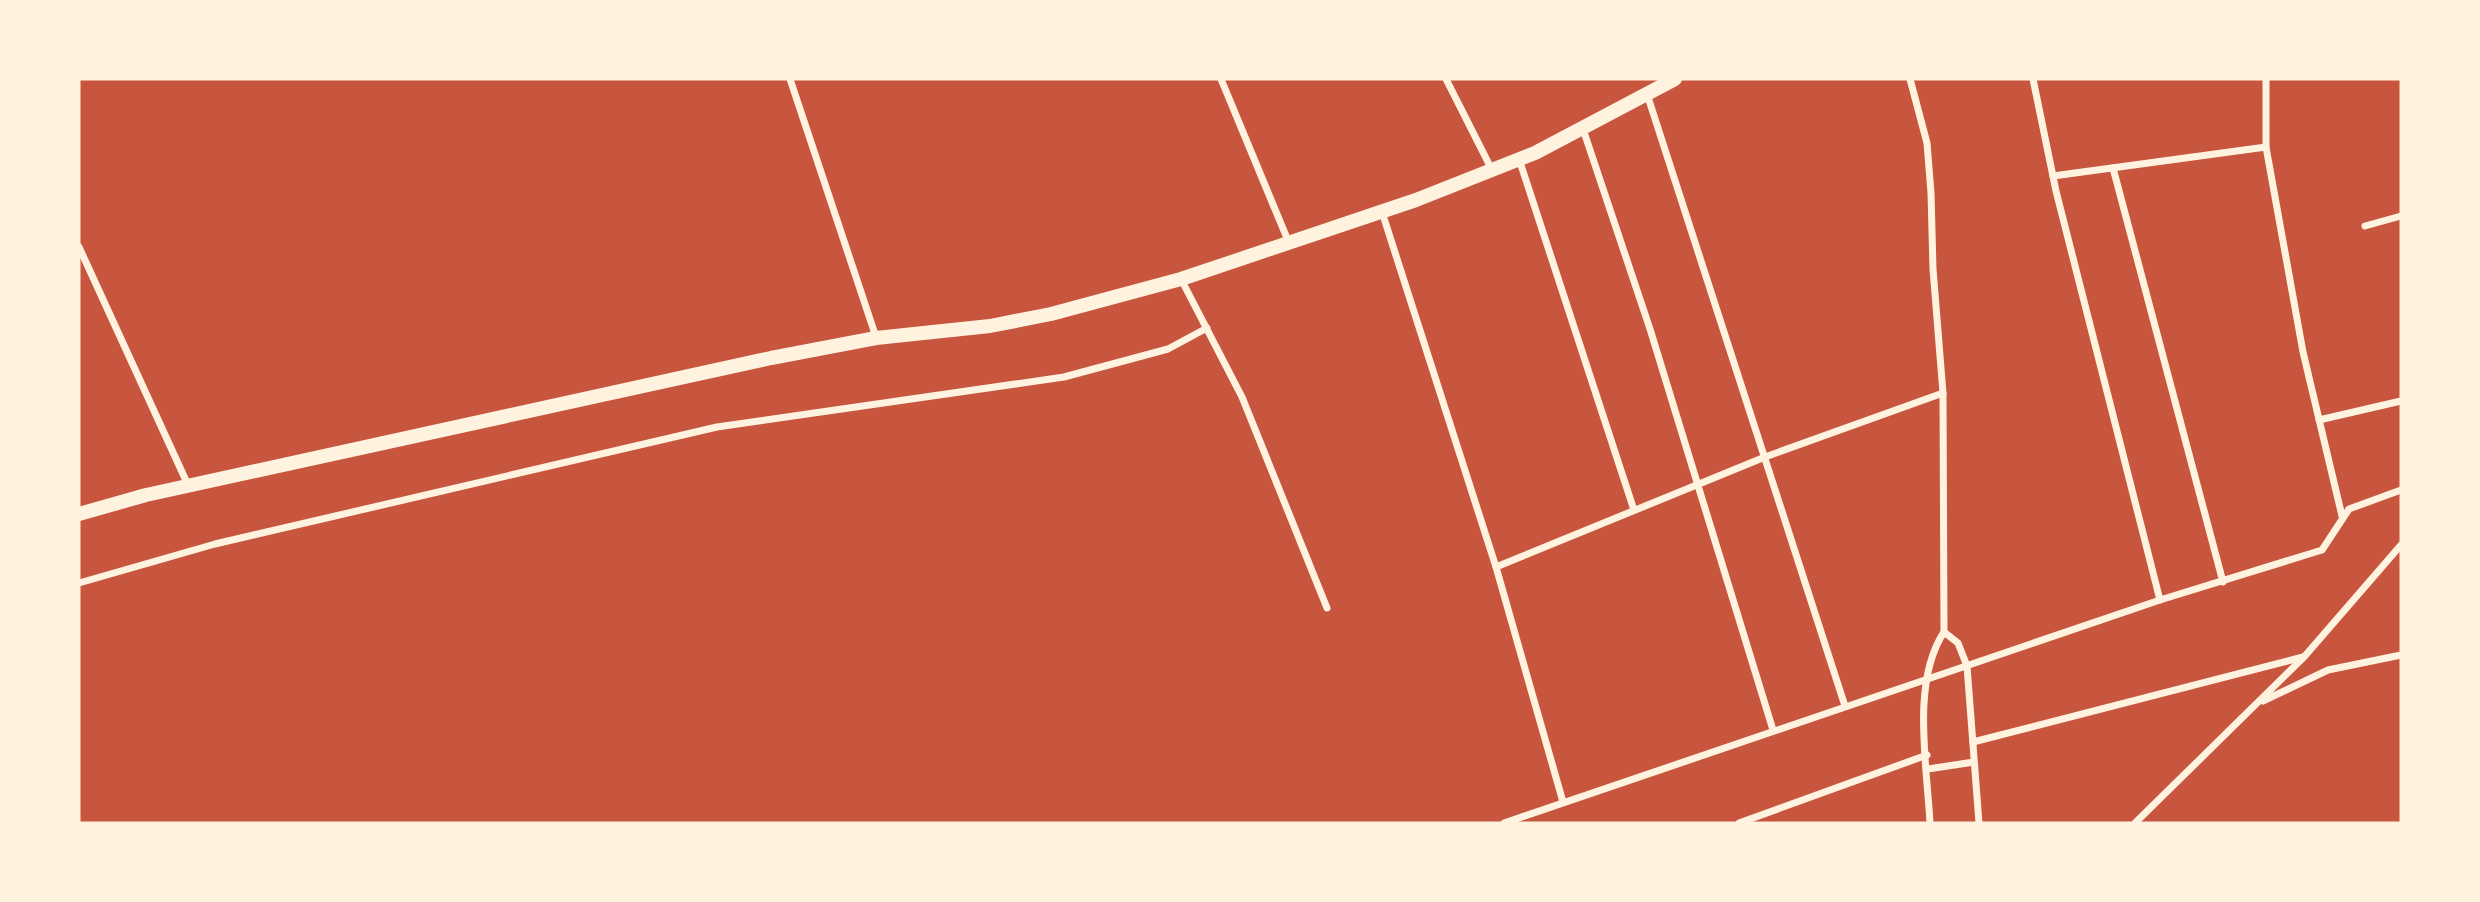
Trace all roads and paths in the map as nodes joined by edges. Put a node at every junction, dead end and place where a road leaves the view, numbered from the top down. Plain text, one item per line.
1 (790, 79) edge
2 (1221, 79) edge
3 (1446, 79) edge
4 (1675, 79) edge
5 (1910, 79) edge
6 (2033, 79) edge
7 (2266, 79) edge
8 (1647, 94) junction
9 (1583, 129) junction
10 (2266, 146) junction
11 (1519, 159) junction
12 (2113, 168) junction
13 (1492, 170) junction
14 (2053, 176) junction
15 (1382, 211) junction
16 (2401, 216) edge
17 (2365, 226) dead end
18 (1289, 243) junction
19 (79, 247) edge
20 (1184, 284) junction
21 (1206, 328) junction
22 (876, 338) junction
23 (1943, 393) junction
24 (2401, 401) edge
25 (2319, 420) junction
26 (1765, 457) junction
27 (1698, 485) junction
28 (188, 486) junction
29 (2401, 490) edge
30 (1634, 510) junction
31 (79, 514) edge
32 (2343, 516) junction
33 (2401, 545) edge
34 (1496, 567) junction
35 (2224, 582) junction
36 (79, 583) edge
37 (2160, 600) junction
38 (1327, 608) dead end
39 (1944, 632) junction
40 (2401, 654) edge
41 (2304, 657) junction
42 (1967, 666) junction
43 (1927, 678) junction
44 (2256, 705) junction
45 (1845, 706) junction
46 (1773, 730) junction
47 (1973, 742) junction
48 (1927, 755) junction
49 (1974, 762) junction
50 (1927, 769) junction
51 (1563, 802) junction
52 (1504, 823) edge
53 (1739, 823) edge
54 (1930, 823) edge
55 (1979, 823) edge
56 (2136, 823) edge

1 - 22 street
2 - 18 street
3 - 13 street
4 - 8 main road
5 - 23 street
6 - 14 street
7 - 10 street
8 - 9 main road
8 - 26 street
9 - 11 main road
9 - 27 street
10 - 12 street
10 - 25 street
11 - 13 main road
11 - 30 street
12 - 14 street
12 - 35 street
13 - 15 main road
14 - 37 street
15 - 18 main road
15 - 34 street
16 - 17 street
18 - 20 main road
19 - 28 street
20 - 21 street
20 - 22 main road
21 - 36 street
21 - 38 street
22 - 28 main road
23 - 26 street
23 - 39 street
24 - 25 street
25 - 32 street
26 - 27 street
26 - 45 street
27 - 30 street
27 - 46 street
28 - 31 main road
29 - 32 street
30 - 34 street
32 - 35 street
33 - 41 street
34 - 51 street
35 - 37 street
37 - 42 street
39 - 42 street
39 - 43 street
40 - 44 street
41 - 44 street
41 - 47 street
42 - 43 street
42 - 47 street
43 - 45 street
43 - 48 street
44 - 56 street
45 - 46 street
46 - 51 street
47 - 49 street
48 - 50 street
48 - 53 street
49 - 50 street
49 - 55 street
50 - 54 street
51 - 52 street

